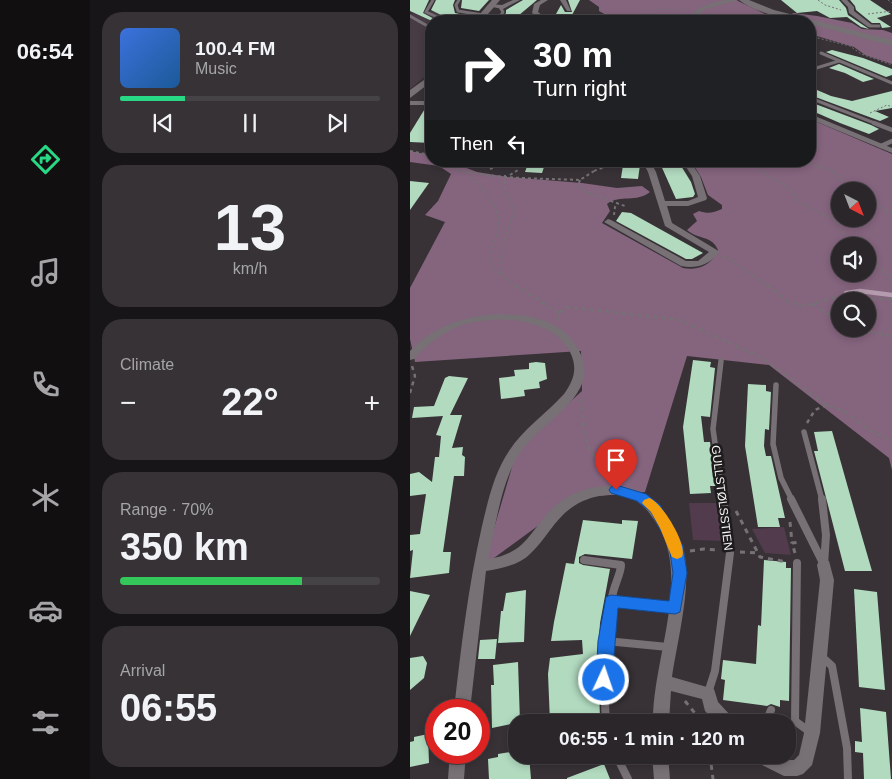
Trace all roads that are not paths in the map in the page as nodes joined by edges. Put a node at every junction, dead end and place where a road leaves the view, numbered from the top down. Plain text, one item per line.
1 (433, 0) edge
2 (459, 0) edge
3 (517, 0) edge
4 (546, 0) edge
5 (563, 0) edge
6 (736, 0) edge
7 (743, 0) edge
8 (844, 0) edge
9 (495, 4) edge
10 (569, 10) dead end
11 (433, 15) edge
12 (472, 15) edge
13 (484, 15) edge
14 (501, 15) edge
15 (536, 15) edge
16 (693, 15) edge
17 (781, 15) edge
18 (410, 16) edge
19 (816, 24) edge
20 (425, 25) edge
21 (870, 26) joint
22 (880, 26) dead end
23 (892, 43) edge
24 (821, 53) dead end
25 (839, 61) junction
26 (816, 68) edge
27 (425, 83) edge
28 (892, 83) edge
29 (410, 95) edge
30 (816, 100) edge
31 (410, 103) edge
32 (425, 103) edge
33 (816, 118) edge
34 (892, 130) edge
35 (892, 141) edge
36 (882, 146) junction
37 (892, 151) edge
38 (648, 167) edge
39 (690, 167) edge
40 (661, 204) junction
41 (611, 219) road end
42 (411, 361) edge
43 (721, 361) dead end
44 (776, 385) dead end
45 (804, 432) road end
46 (584, 560) dead end
47 (797, 563) road end
48 (480, 566) junction
49 (824, 566) junction
50 (611, 602) junction
51 (675, 608) junction
52 (606, 641) junction
53 (670, 648) junction
54 (821, 656) junction
55 (665, 682) junction
56 (708, 694) junction
57 (463, 699) edge
58 (771, 710) dead end
59 (606, 714) edge
60 (662, 714) edge
61 (718, 714) edge
62 (769, 714) edge
63 (812, 733) junction
64 (457, 764) edge
65 (620, 764) edge
66 (661, 764) edge
67 (777, 764) edge
68 (456, 779) edge
69 (628, 779) edge
70 (662, 779) edge
71 (848, 779) edge

1 - 11 lane
2 - 12 lane
3 - 9 street
4 - 15 street
5 - 10 street
6 - 16 street
7 - 17 main road
8 - 21 street
9 - 13 main road
9 - 14 lane
18 - 20 lane
19 - 23 main road
21 - 22 lane
24 - 25 lane
25 - 26 lane
25 - 28 lane
27 - 29 main road
30 - 34 lane
31 - 32 street
33 - 36 street
35 - 36 lane
36 - 37 street
38 - 40 street
39 - 40 street
40 - 41 street
42 - 48 street
43 - 56 lane, GULLSTØLSSTIEN
44 - 49 lane
45 - 49 lane
46 - 50 lane
47 - 63 lane
48 - 51 street
48 - 57 street
49 - 54 street
50 - 51 lane
50 - 52 lane
51 - 53 street
52 - 53 lane
52 - 59 lane
53 - 55 street
54 - 63 street
54 - 71 lane
55 - 56 street
55 - 60 street
56 - 61 street
58 - 62 lane
63 - 67 street
64 - 68 street
65 - 69 lane
66 - 70 street

